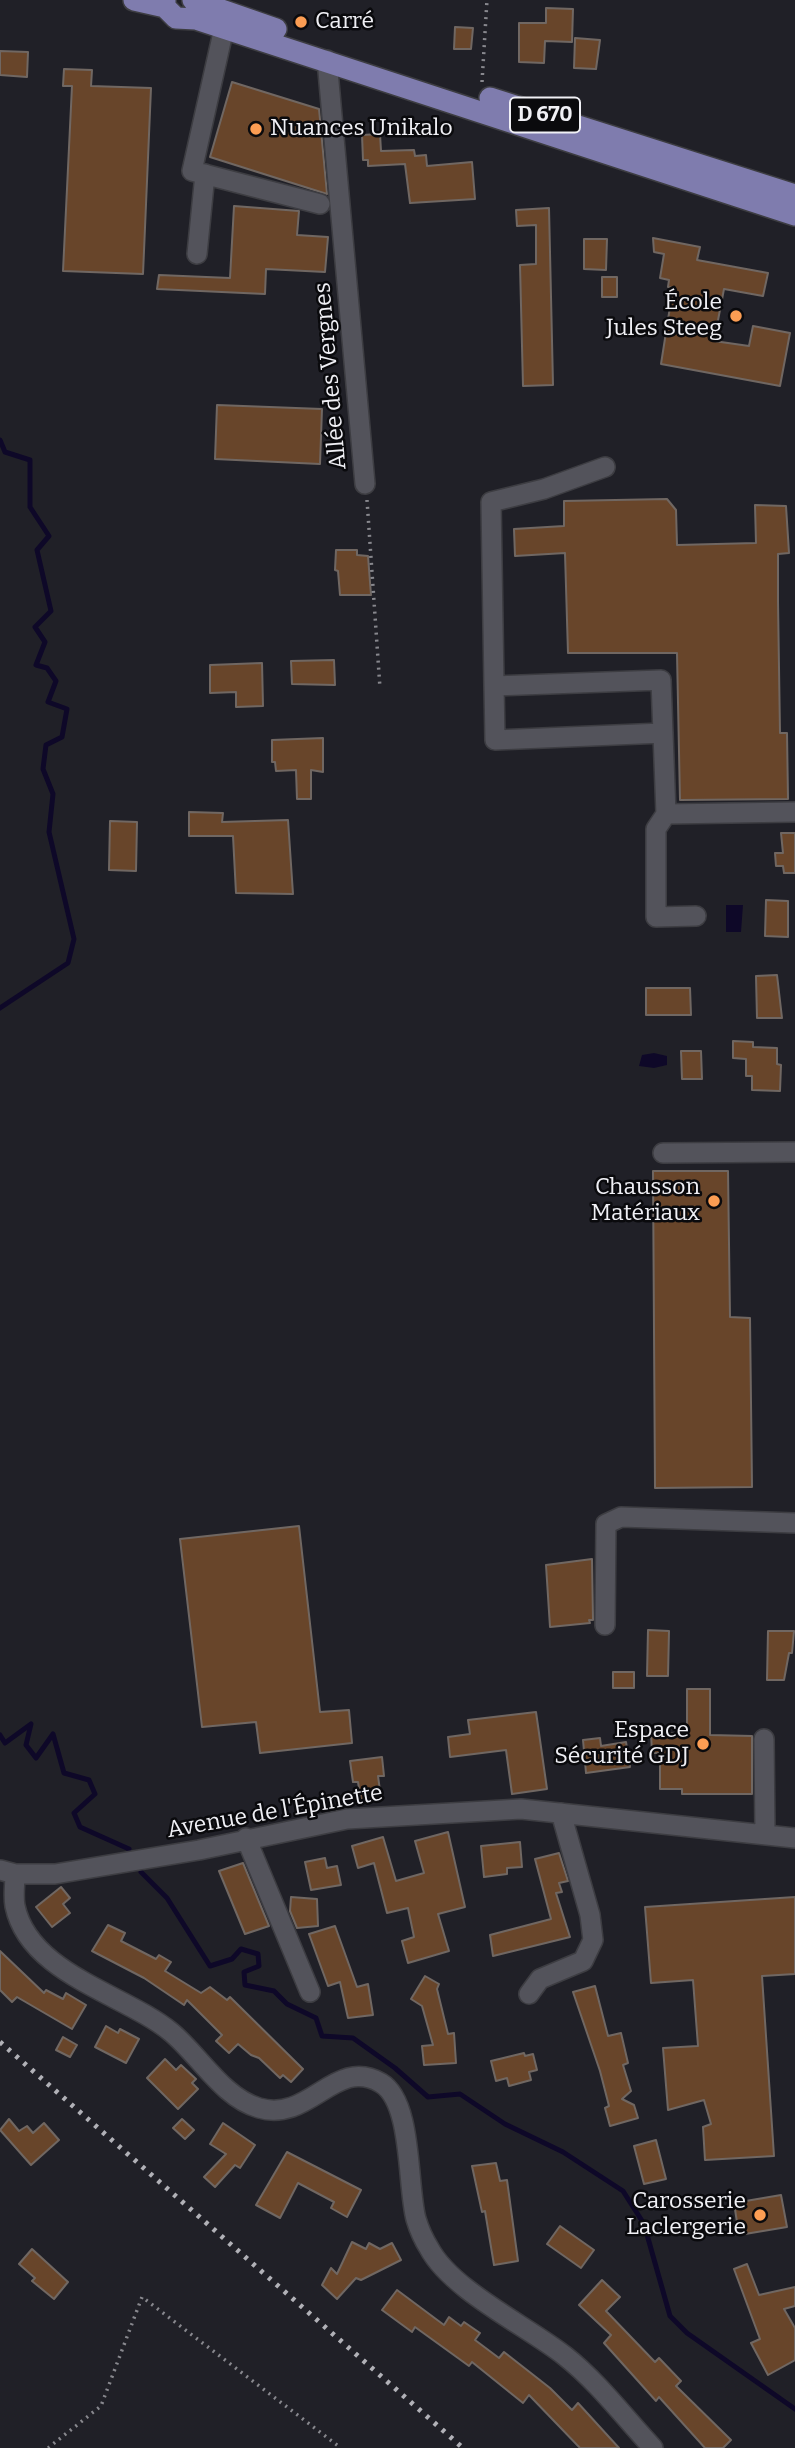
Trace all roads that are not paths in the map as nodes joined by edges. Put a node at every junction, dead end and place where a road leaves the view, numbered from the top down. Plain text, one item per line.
1 (134, 0) edge
2 (180, 5) edge
3 (224, 27) junction
4 (327, 60) junction
5 (205, 174) junction
6 (795, 195) edge
7 (320, 204) dead end
8 (795, 215) edge
9 (197, 254) dead end
10 (605, 467) dead end
11 (365, 484) road end
12 (494, 686) junction
13 (663, 733) junction
14 (795, 811) edge
15 (666, 814) junction
16 (696, 916) dead end
17 (795, 1152) edge
18 (663, 1153) dead end
19 (795, 1523) edge
20 (605, 1625) dead end
21 (764, 1740) dead end
22 (561, 1814) junction
23 (765, 1833) junction
24 (246, 1838) junction
25 (795, 1838) edge
26 (8, 1872) edge
27 (310, 1992) dead end
28 (529, 1994) dead end
29 (653, 2448) edge

1 - 2 main road, D 670
2 - 3 main road, D 670
2 - 6 main road, D 670
3 - 4 main road, D 670
3 - 5 street
4 - 8 main road, D 670
4 - 11 street, Allée des Vergnes
5 - 7 street
5 - 9 street
10 - 12 street
12 - 13 street
12 - 13 street
13 - 15 street
14 - 15 street
15 - 16 street
17 - 18 street
19 - 20 street
21 - 23 street
22 - 23 street, Avenue de l'Épinette
22 - 24 street, Avenue de l'Épinette
22 - 28 street
23 - 25 street, Avenue de l'Épinette
24 - 26 street, Avenue de l'Épinette
24 - 27 street
26 - 29 street

